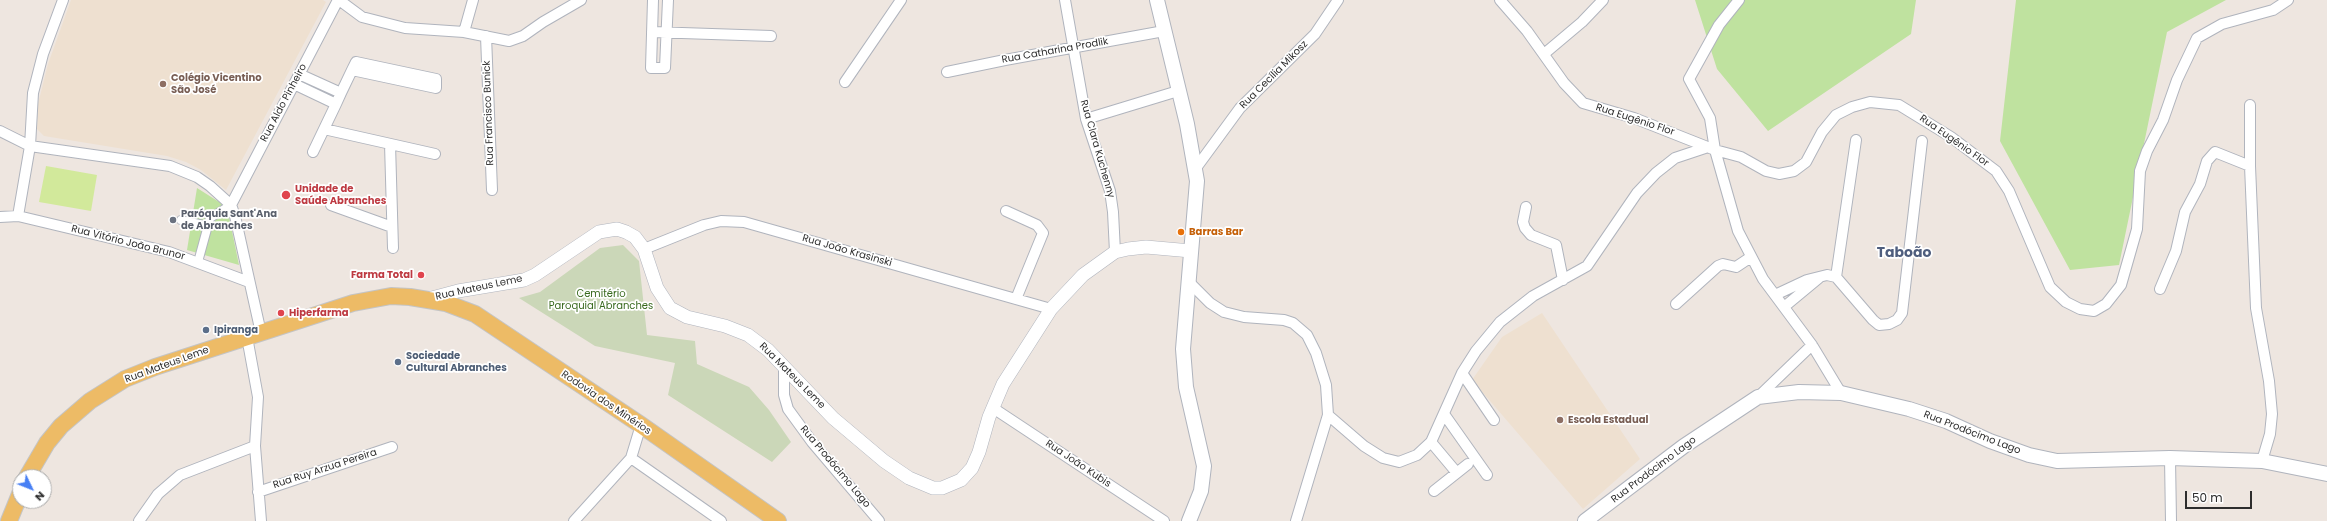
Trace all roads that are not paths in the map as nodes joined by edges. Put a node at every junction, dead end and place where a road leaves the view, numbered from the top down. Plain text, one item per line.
1 (63, 0) edge
2 (338, 0) edge
3 (472, 0) edge
4 (581, 0) edge
5 (653, 0) edge
6 (668, 0) edge
7 (1065, 0) edge
8 (1157, 0) edge
9 (1338, 0) edge
10 (1500, 0) edge
11 (1603, 0) edge
12 (1739, 0) edge
13 (2288, 0) edge
14 (896, 2) edge
15 (1164, 31) junction
16 (464, 32) junction
17 (652, 32) junction
18 (667, 33) junction
19 (486, 36) junction
20 (771, 36) dead end
21 (1073, 47) junction
22 (1544, 54) junction
23 (352, 70) junction
24 (947, 72) dead end
25 (299, 74) junction
26 (845, 82) dead end
27 (294, 84) junction
28 (1178, 90) junction
29 (341, 94) junction
30 (336, 104) junction
31 (2250, 105) dead end
32 (1086, 119) junction
33 (324, 129) junction
34 (0, 131) edge
35 (1856, 140) dead end
36 (1922, 141) dead end
37 (390, 144) junction
38 (30, 146) junction
39 (1711, 148) junction
40 (313, 152) dead end
41 (435, 154) dead end
42 (2250, 166) junction
43 (1196, 168) junction
44 (492, 190) dead end
45 (331, 205) dead end
46 (231, 206) junction
47 (1526, 207) dead end
48 (1006, 211) dead end
49 (18, 216) junction
50 (0, 217) edge
51 (181, 220) dead end
52 (208, 226) junction
53 (392, 227) junction
54 (393, 248) dead end
55 (644, 249) junction
56 (1191, 251) junction
57 (1114, 252) junction
58 (1751, 257) junction
59 (198, 262) junction
60 (1836, 277) junction
61 (1188, 280) junction
62 (1562, 280) junction
63 (249, 282) junction
64 (1802, 288) junction
65 (2160, 290) dead end
66 (1775, 295) junction
67 (428, 299) junction
68 (1016, 299) junction
69 (1676, 304) dead end
70 (1784, 307) junction
71 (1051, 309) junction
72 (254, 335) junction
73 (1812, 345) junction
74 (784, 366) junction
75 (1462, 373) junction
76 (1841, 393) junction
77 (1758, 397) junction
78 (993, 408) junction
79 (1444, 414) junction
80 (1328, 415) junction
81 (1494, 420) dead end
82 (641, 425) junction
83 (1431, 442) junction
84 (254, 446) junction
85 (392, 447) dead end
86 (631, 458) junction
87 (2170, 458) junction
88 (2262, 461) junction
89 (1468, 464) dead end
90 (32, 469) edge
91 (1457, 473) junction
92 (2327, 474) edge
93 (1487, 475) dead end
94 (1434, 491) dead end
95 (258, 492) junction
96 (14, 509) edge
97 (9, 521) edge
98 (139, 521) edge
99 (261, 521) edge
100 (574, 521) edge
101 (721, 521) edge
102 (778, 521) edge
103 (879, 521) edge
104 (1164, 521) edge
105 (1189, 521) edge
106 (1296, 521) edge
107 (1585, 521) edge
108 (2171, 521) edge

1 - 38 street
2 - 16 street
2 - 25 street, Rua Aldo Pinheiro
3 - 16 street
4 - 19 street
5 - 17 street
6 - 18 street
7 - 21 street, Rua Clara Kuchenny
8 - 15 main road
9 - 43 street, Rua Cecília Mikosz
10 - 22 street, Rua Eugênio Flor
11 - 22 street
12 - 39 street
13 - 39 street, Rua Eugênio Flor
14 - 26 street
15 - 21 street, Rua Catharina Prodlik
15 - 28 main road
16 - 19 street
17 - 18 street
17 - 18 street
18 - 20 street
19 - 44 street, Rua Francisco Bunick
21 - 24 street, Rua Catharina Prodlik
21 - 32 street, Rua Clara Kuchenny
22 - 39 street, Rua Eugênio Flor
23 - 23 street
23 - 29 street
25 - 27 street, Rua Aldo Pinheiro
25 - 29 street
27 - 30 street
27 - 46 street, Rua Aldo Pinheiro
28 - 32 street
28 - 43 main road
29 - 30 street
30 - 33 street
31 - 42 street
32 - 57 street, Rua Clara Kuchenny
33 - 37 street
33 - 40 street
34 - 38 street
35 - 60 street
36 - 60 street
37 - 41 street
37 - 53 street
38 - 46 street
38 - 49 street
39 - 58 street
39 - 62 street
42 - 65 street
42 - 88 street
43 - 56 main road
45 - 53 street
46 - 52 street
46 - 63 street
47 - 62 street
48 - 68 street
49 - 50 street, Rua Vitório João Brunor
49 - 59 street, Rua Vitório João Brunor
51 - 52 street
52 - 59 street
53 - 54 street
55 - 67 street, Rua Mateus Leme
55 - 68 street, Rua João Krasinski
55 - 74 street, Rua Mateus Leme
56 - 57 street, Rua Mateus Leme
56 - 61 main road
57 - 71 street, Rua Mateus Leme
58 - 66 street
58 - 69 street
59 - 63 street, Rua Vitório João Brunor
60 - 64 street
61 - 80 street
61 - 105 main road
62 - 75 street
63 - 72 street
64 - 66 street
64 - 70 street
66 - 70 street
67 - 72 main road, Rua Mateus Leme
67 - 82 main road, Rodovia dos Minérios
68 - 71 street, Rua João Krasinski
70 - 73 street
71 - 78 street, Rua Mateus Leme
72 - 84 street
72 - 90 main road, Rua Mateus Leme
73 - 76 street
73 - 77 street
74 - 78 street, Rua Mateus Leme
74 - 103 street, Rua Prodócimo Lago
75 - 79 street
75 - 81 street
76 - 77 main road, Rua Prodócimo Lago
76 - 87 main road, Rua Prodócimo Lago
77 - 107 main road, Rua Prodócimo Lago
78 - 104 street, Rua João Kubis
79 - 83 street
79 - 93 street
80 - 83 street
80 - 106 street
82 - 86 street
82 - 102 main road, Rodovia dos Minérios
83 - 91 street
84 - 95 street
84 - 98 street
85 - 95 street, Rua Ruy Arzua Pereira
86 - 100 street
86 - 101 street
87 - 88 main road, Rua Prodócimo Lago
87 - 108 street
88 - 92 main road, Rua Prodócimo Lago
89 - 91 street
91 - 94 street
95 - 99 street
96 - 97 main road

